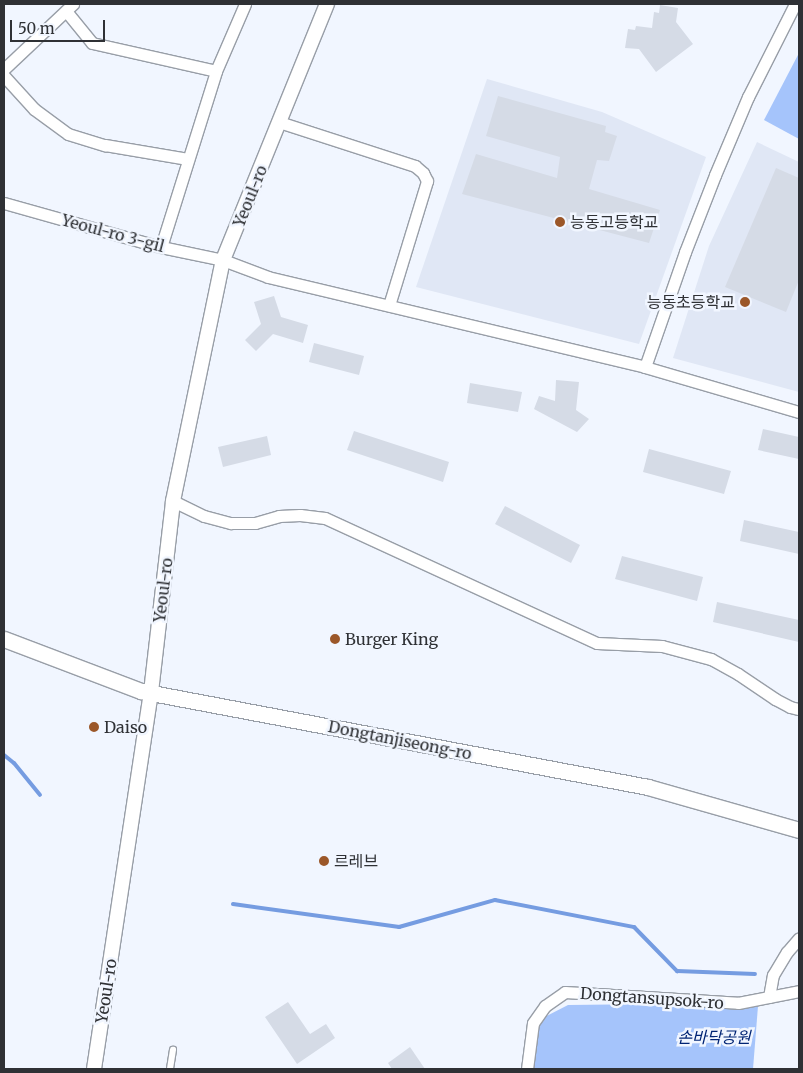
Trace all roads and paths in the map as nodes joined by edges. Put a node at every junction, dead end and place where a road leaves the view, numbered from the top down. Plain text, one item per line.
1 (245, 4) edge
2 (327, 4) edge
3 (795, 4) edge
4 (69, 7) edge
5 (4, 69) edge
6 (216, 71) junction
7 (4, 76) edge
8 (279, 122) junction
9 (188, 159) junction
10 (4, 203) edge
11 (161, 247) junction
12 (224, 260) junction
13 (389, 305) junction
14 (645, 367) junction
15 (799, 412) edge
16 (173, 502) junction
17 (4, 639) edge
18 (151, 692) junction
19 (799, 709) edge
20 (799, 830) edge
21 (799, 938) edge
22 (799, 991) edge
23 (769, 997) junction
24 (173, 1050) dead end
25 (94, 1069) edge
26 (170, 1069) edge
27 (527, 1069) edge

1 - 6 street
2 - 8 street, Yeoul-ro
3 - 14 street
4 - 5 street
4 - 6 street
6 - 9 street
7 - 9 street
8 - 12 street, Yeoul-ro
8 - 13 street
9 - 11 street
10 - 11 street, Yeoul-ro 3-gil
11 - 12 street, Yeoul-ro 3-gil
12 - 13 street, Yeoul-ro 3-gil
12 - 16 street, Yeoul-ro
13 - 14 street, Yeoul-ro 3-gil
14 - 15 street, Yeoul-ro 3-gil
16 - 18 street, Yeoul-ro
16 - 19 street
17 - 18 main road, Dongtanjiseong-ro
18 - 20 main road, Dongtanjiseong-ro
18 - 25 street, Yeoul-ro
21 - 23 street
22 - 23 street, Dongtansupsok-ro
23 - 27 street, Dongtansupsok-ro
24 - 26 lane

